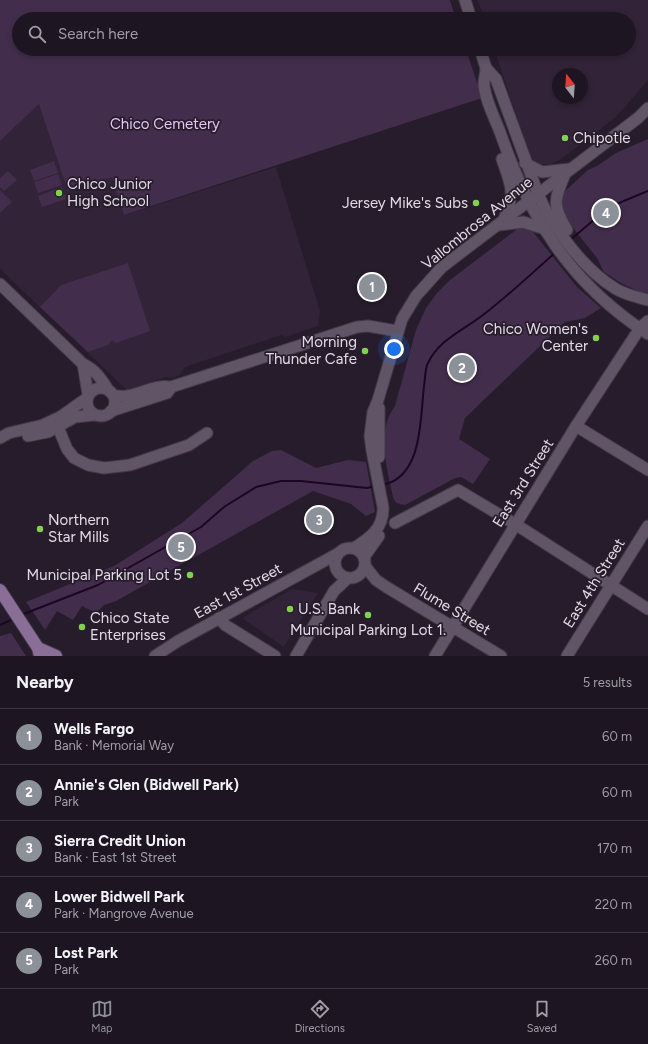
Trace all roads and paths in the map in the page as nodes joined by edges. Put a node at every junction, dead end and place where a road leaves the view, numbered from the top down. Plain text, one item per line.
1 (465, 0) edge
2 (469, 12) edge
3 (482, 56) edge
4 (486, 68) junction
5 (648, 108) edge
6 (503, 142) junction
7 (525, 163) junction
8 (569, 170) junction
9 (538, 194) junction
10 (528, 201) junction
11 (499, 223) junction
12 (542, 228) junction
13 (564, 232) junction
14 (0, 284) edge
15 (648, 300) edge
16 (645, 328) edge
17 (397, 331) junction
18 (83, 364) junction
19 (171, 387) junction
20 (111, 393) junction
21 (88, 396) junction
22 (112, 411) junction
23 (94, 415) junction
24 (576, 426) junction
25 (58, 427) junction
26 (207, 432) dead end
27 (3, 437) edge
28 (648, 470) edge
29 (384, 498) junction
30 (395, 523) dead end
31 (515, 524) junction
32 (648, 526) edge
33 (354, 548) junction
34 (337, 554) junction
35 (365, 562) junction
36 (351, 578) junction
37 (611, 585) junction
38 (388, 588) junction
39 (0, 590) edge
40 (648, 609) edge
41 (219, 618) junction
42 (453, 627) junction
43 (39, 652) edge
44 (56, 656) edge
45 (155, 656) edge
46 (275, 656) edge
47 (296, 656) edge
48 (434, 656) edge
49 (500, 656) edge
50 (567, 656) edge

1 - 2 street
3 - 4 street
4 - 6 street
4 - 7 street
5 - 8 street, Vallombrosa Avenue
6 - 10 street
6 - 11 street
7 - 8 street
7 - 9 street
8 - 9 street, Vallombrosa Avenue
8 - 13 street
9 - 10 street, Vallombrosa Avenue
9 - 13 street
10 - 11 street, Vallombrosa Avenue
10 - 12 street
11 - 12 street
11 - 17 street, Vallombrosa Avenue
12 - 16 street
13 - 15 street
14 - 18 street
16 - 24 street, East 3rd Street
17 - 19 street
17 - 29 street, Vallombrosa Avenue
18 - 20 street
18 - 21 street
19 - 20 street
19 - 22 street
20 - 21 street
20 - 22 street
21 - 23 street
21 - 27 street
22 - 23 street
23 - 25 street
24 - 28 street
24 - 31 street, East 3rd Street
25 - 26 street
25 - 27 street
29 - 33 street, Vallombrosa Avenue
29 - 35 street, Vallombrosa Avenue
30 - 31 street
31 - 37 street
31 - 42 street, East 3rd Street
32 - 37 street, East 4th Street
33 - 34 street
33 - 35 street
34 - 36 street
34 - 41 street, East 1st Street
35 - 36 street
35 - 38 street, Flume Street
36 - 38 street, Flume Street
36 - 47 street
37 - 40 street
37 - 50 street, East 4th Street
38 - 42 street, Flume Street
39 - 43 main road
41 - 45 street, East 1st Street
41 - 46 street
42 - 48 street, East 3rd Street
42 - 49 street, Flume Street
43 - 44 main road

